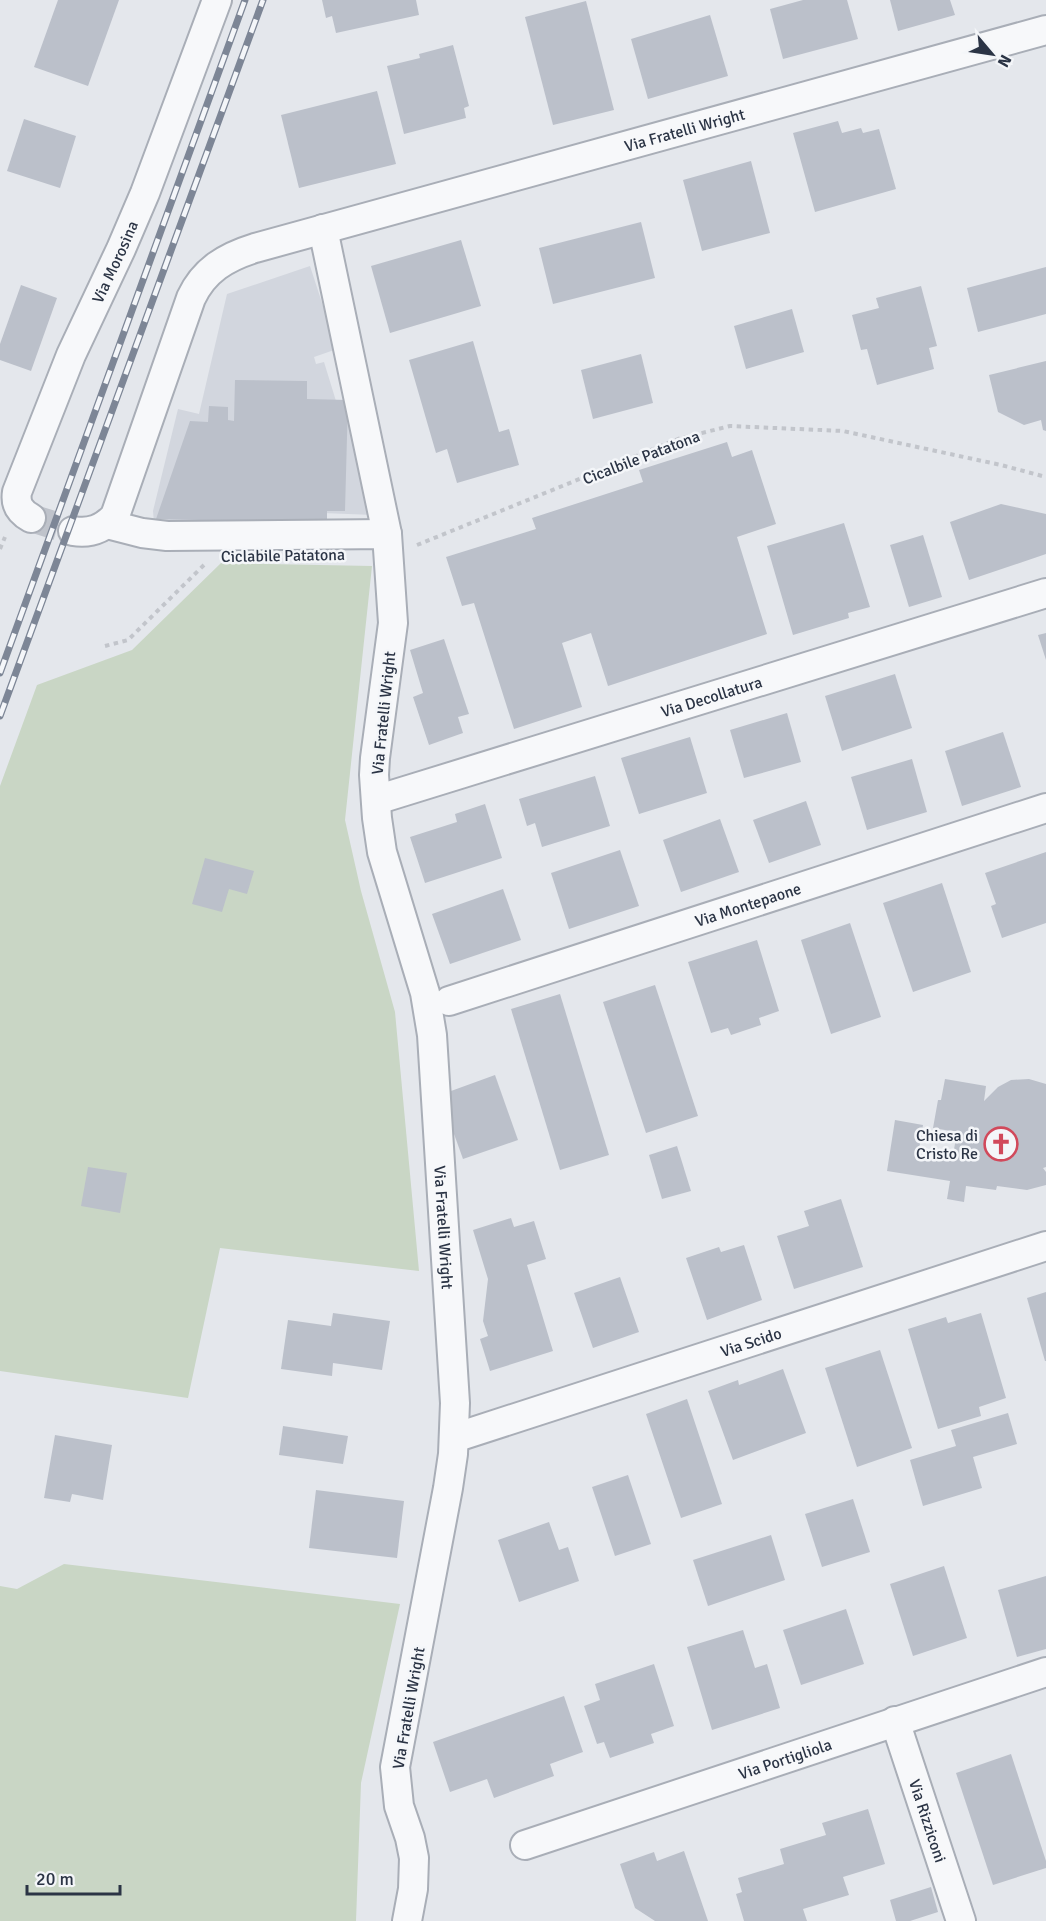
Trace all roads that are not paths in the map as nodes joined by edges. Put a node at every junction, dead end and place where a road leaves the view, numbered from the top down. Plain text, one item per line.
1 (217, 0) edge
2 (1046, 30) edge
3 (323, 229) junction
4 (31, 518) tunnel mouth
5 (107, 524) junction
6 (72, 531) tunnel mouth
7 (388, 544) junction
8 (1046, 593) edge
9 (376, 800) junction
10 (1046, 808) edge
11 (449, 1001) dead end
12 (1046, 1246) edge
13 (454, 1438) junction
14 (1046, 1672) edge
15 (896, 1721) junction
16 (525, 1845) dead end
17 (407, 1921) edge
18 (961, 1921) edge

1 - 4 street, Via Morosina
2 - 3 street, Via Fratelli Wright
3 - 5 street, Via Fratelli Wright
3 - 7 street, Via Fratelli Wright
5 - 6 street
5 - 7 street
7 - 9 street, Via Fratelli Wright
8 - 9 street, Via Decollatura
9 - 13 street, Via Fratelli Wright
10 - 11 street, Via Montepaone
12 - 13 street, Via Scido
13 - 17 street, Via Fratelli Wright
14 - 15 street, Via Portigliola
15 - 16 street, Via Portigliola
15 - 18 street, Via Rizziconi

